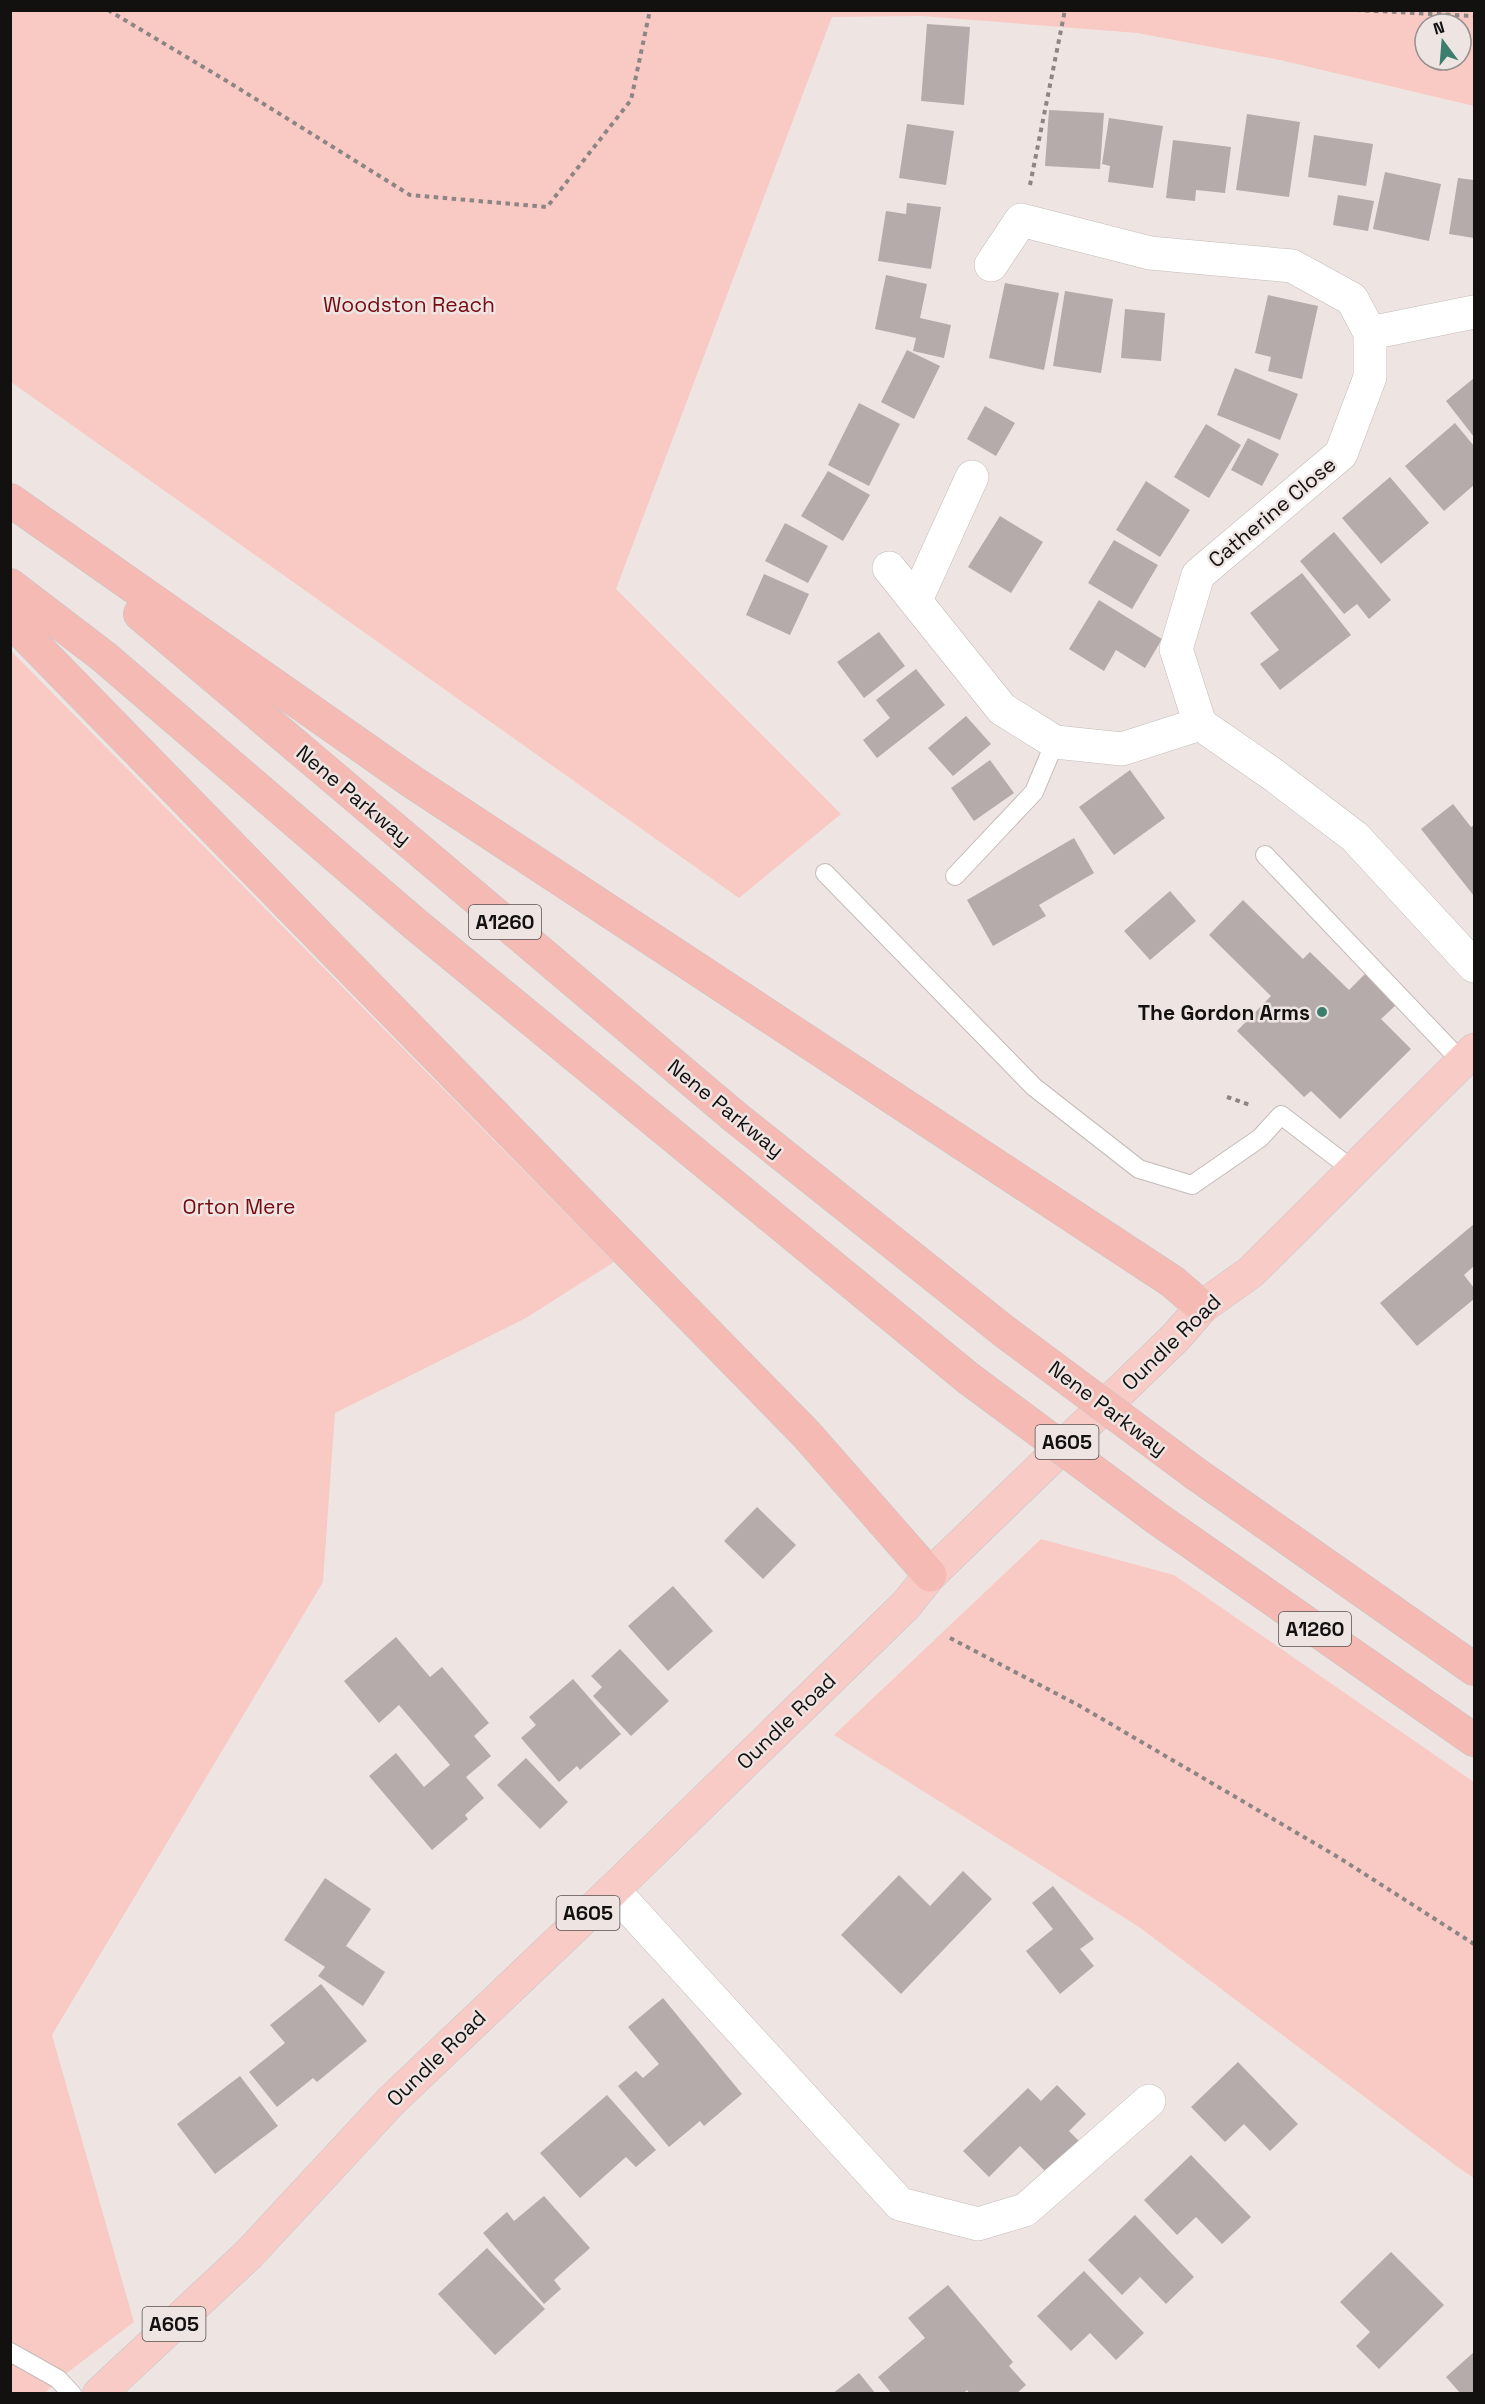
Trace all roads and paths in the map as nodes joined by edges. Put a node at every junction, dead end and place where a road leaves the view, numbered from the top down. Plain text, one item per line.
1 (108, 10) edge
2 (650, 10) edge
3 (1065, 10) edge
4 (1356, 10) edge
5 (1474, 16) edge
6 (1035, 224) junction
7 (991, 265) dead end
8 (1474, 312) edge
9 (1370, 333) junction
10 (972, 477) dead end
11 (10, 500) edge
12 (10, 505) edge
13 (889, 568) dead end
14 (10, 585) edge
15 (916, 600) junction
16 (10, 620) edge
17 (1200, 724) junction
18 (1055, 742) junction
19 (1265, 855) dead end
20 (825, 873) dead end
21 (955, 876) dead end
22 (1474, 966) edge
23 (1468, 1056) edge
24 (1353, 1170) junction
25 (1202, 1307) junction
26 (930, 1575) junction
27 (950, 1638) dead end
28 (1474, 1669) edge
29 (1474, 1740) edge
30 (613, 1890) junction
31 (1474, 1944) edge
32 (1149, 2101) dead end
33 (10, 2352) edge
34 (72, 2394) edge
35 (99, 2394) edge

1 - 2 path
3 - 6 path
4 - 5 path
6 - 7 street
6 - 9 street, Catherine Close
8 - 9 street
9 - 17 street, Catherine Close
10 - 15 street
11 - 25 highway
12 - 28 highway, Nene Parkway / A1260, bridge
13 - 15 street
14 - 29 highway, A1260, bridge
15 - 18 street
16 - 26 highway
17 - 18 street
17 - 22 street
18 - 21 lane
19 - 23 lane
20 - 24 lane
23 - 24 main road, Oundle Road / A605
24 - 25 main road, Oundle Road / A605
25 - 26 main road, Oundle Road / A605
26 - 30 main road, Oundle Road / A605
27 - 31 path
30 - 32 street
30 - 35 main road, Oundle Road / A605
33 - 34 lane

